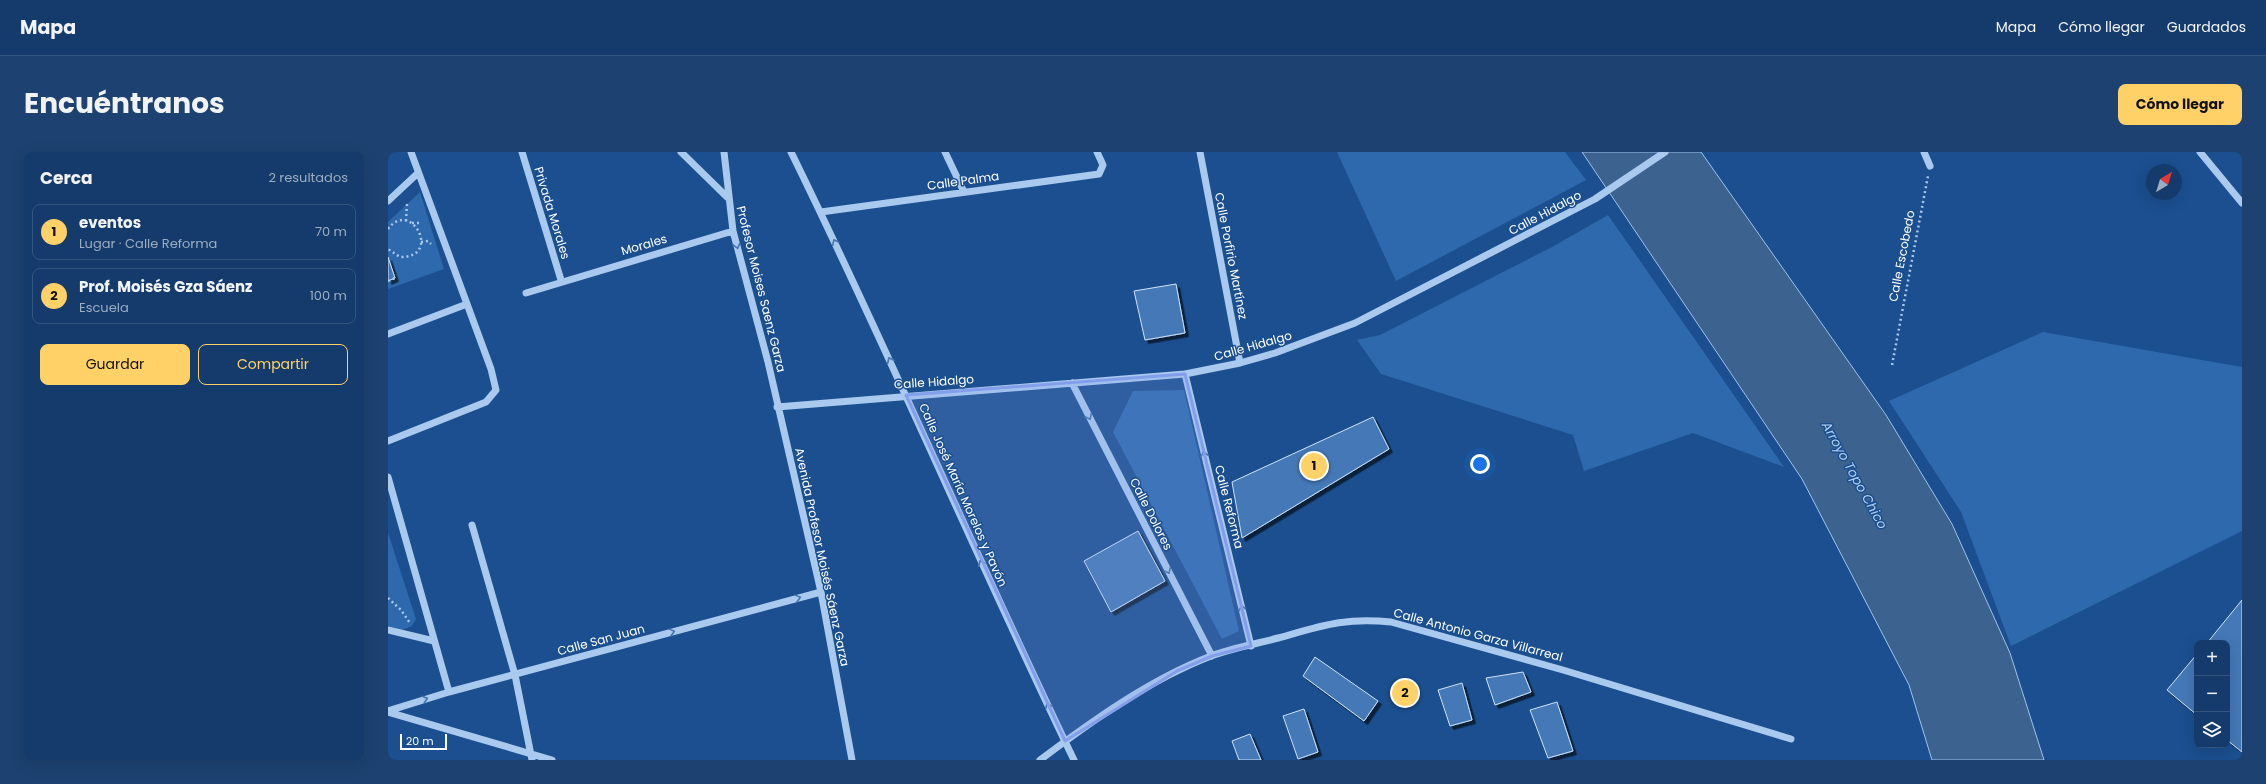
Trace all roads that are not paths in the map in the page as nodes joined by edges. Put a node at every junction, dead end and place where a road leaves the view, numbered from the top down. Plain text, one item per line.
1 (411, 152) edge
2 (522, 152) edge
3 (681, 152) edge
4 (724, 152) edge
5 (791, 152) edge
6 (945, 152) edge
7 (1097, 152) edge
8 (1200, 152) edge
9 (1665, 152) edge
10 (1924, 152) edge
11 (2200, 152) edge
12 (1930, 166) road end
13 (418, 173) junction
14 (964, 192) junction
15 (727, 197) junction
16 (388, 201) edge
17 (2242, 203) edge
18 (821, 212) junction
19 (733, 231) junction
20 (561, 280) junction
21 (526, 292) dead end
22 (467, 304) junction
23 (388, 334) edge
24 (1240, 363) junction
25 (1185, 374) junction
26 (1072, 383) junction
27 (906, 395) junction
28 (777, 407) junction
29 (388, 441) edge
30 (388, 477) edge
31 (472, 524) dead end
32 (821, 592) junction
33 (388, 630) edge
34 (434, 641) junction
35 (1251, 646) junction
36 (1212, 656) junction
37 (515, 675) junction
38 (449, 692) junction
39 (388, 711) edge
40 (1791, 739) dead end
41 (1065, 741) junction
42 (531, 757) edge
43 (552, 760) edge
44 (852, 760) edge
45 (1040, 760) edge
46 (1074, 760) edge

1 - 13 street
2 - 20 street, Privada Morales
3 - 15 street
4 - 15 street, Profesor Moises Saenz Garza
5 - 18 street, Calle José María Morelos y Pavón
6 - 14 street
7 - 14 street, Calle Palma
8 - 24 street, Calle Porfirio Martínez
9 - 24 street, Calle Hidalgo
10 - 12 street
11 - 17 street
13 - 16 street
13 - 22 street
14 - 18 street, Calle Palma
15 - 19 street, Profesor Moises Saenz Garza
27 -> 18 street, Calle José María Morelos y Pavón
19 - 20 street, Morales
19 -> 28 street, Profesor Moises Saenz Garza
20 - 21 street, Morales
22 - 23 street
22 - 29 street
24 - 25 street, Calle Hidalgo
25 - 26 street, Calle Hidalgo
35 -> 25 street, Calle Reforma
26 - 27 street, Calle Hidalgo
26 -> 36 street, Calle Dolores
27 - 28 street, Calle Hidalgo
41 -> 27 street, Calle José María Morelos y Pavón
28 - 32 street, Avenida Profesor Moisés Sáenz Garza
30 - 34 street
31 - 37 street
37 -> 32 street, Calle San Juan
32 - 44 street, Avenida Profesor Moisés Sáenz Garza
33 - 34 street
34 - 38 street
35 - 36 street, Calle Antonio Garza Villarreal
35 - 40 street, Calle Antonio Garza Villarreal
36 - 41 street, Calle Antonio Garza Villarreal
37 - 38 street, Calle San Juan
37 - 42 street
39 -> 38 street, Calle San Juan
39 - 42 street
41 - 45 street, Calle Antonio Garza Villarreal
41 - 46 street, Calle José María Morelos y Pavón
42 - 43 street

